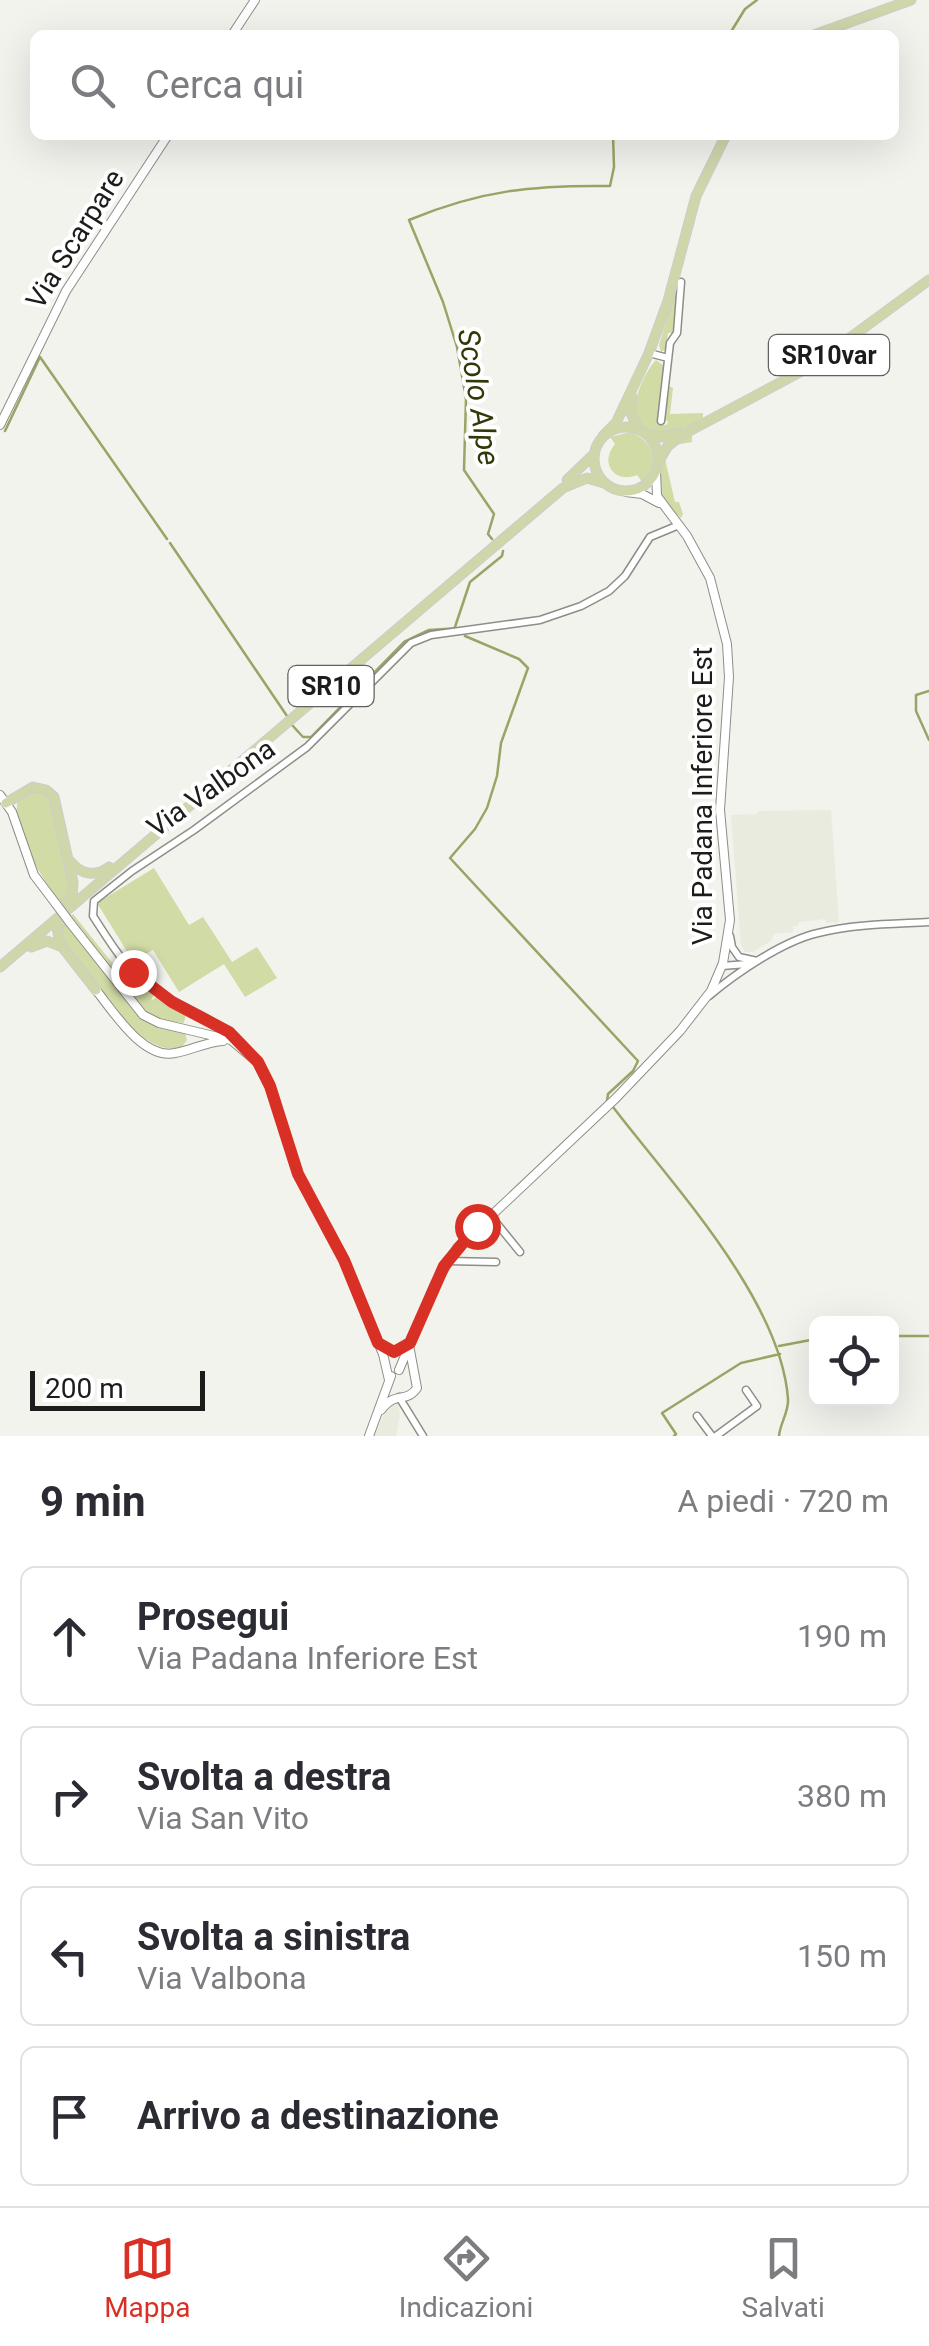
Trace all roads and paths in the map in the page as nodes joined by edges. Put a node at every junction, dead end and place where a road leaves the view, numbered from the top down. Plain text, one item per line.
1 (255, 0) edge
2 (911, 0) edge
3 (235, 30) edge
4 (828, 30) edge
5 (165, 140) edge
6 (724, 140) edge
7 (929, 280) edge
8 (682, 282) dead end
9 (649, 353) junction
10 (668, 358) junction
11 (641, 371) junction
12 (662, 421) dead end
13 (0, 425) edge
14 (688, 431) junction
15 (643, 432) junction
16 (603, 436) junction
17 (596, 448) junction
18 (657, 467) junction
19 (604, 483) junction
20 (626, 492) junction
21 (552, 497) junction
22 (664, 506) junction
23 (680, 526) junction
24 (3, 799) edge
25 (148, 842) junction
26 (70, 860) junction
27 (115, 869) junction
28 (929, 922) edge
29 (730, 928) junction
30 (62, 947) junction
31 (13, 956) junction
32 (760, 960) junction
33 (722, 966) junction
34 (0, 967) edge
35 (740, 974) junction
36 (96, 990) joint
37 (704, 1002) junction
38 (192, 1012) junction
39 (202, 1017) junction
40 (189, 1030) junction
41 (205, 1034) junction
42 (234, 1042) junction
43 (244, 1048) junction
44 (184, 1050) junction
45 (490, 1214) junction
46 (520, 1252) dead end
47 (448, 1261) junction
48 (496, 1262) dead end
49 (378, 1343) junction
50 (408, 1345) junction
51 (383, 1354) junction
52 (398, 1370) junction
53 (416, 1375) junction
54 (389, 1380) junction
55 (746, 1390) dead end
56 (414, 1392) junction
57 (398, 1396) junction
58 (380, 1410) junction
59 (412, 1414) junction
60 (697, 1416) dead end
61 (369, 1436) edge
62 (423, 1436) edge
63 (714, 1436) edge

1 - 3 street
2 - 4 main road
5 - 13 street, Via Scarpare
6 - 9 main road
7 - 14 main road, SR10var
8 - 10 street
9 - 10 street
9 - 11 main road
10 - 12 street
11 - 15 main road
11 - 16 main road
14 - 15 main road, SR10var
14 - 18 main road, SR10var
15 - 16 main road
15 - 18 main road
16 - 17 main road
17 - 19 main road
17 - 21 main road, SR10
18 - 20 main road
18 - 22 street, Via Padana Inferiore Est
19 - 20 main road
19 - 21 main road, SR10
20 - 22 street
21 - 25 main road, SR10
22 - 23 street, Via Padana Inferiore Est
23 - 29 street, Via Padana Inferiore Est
23 - 38 street, Via Valbona
24 - 26 main road
24 - 40 street, bridge
25 - 26 main road
25 - 27 main road, SR10
26 - 31 main road
27 - 30 main road
27 - 31 main road, SR10
28 - 32 street
29 - 32 street
29 - 33 street, Via Padana Inferiore Est
30 - 34 main road
30 - 36 main road
31 - 34 main road, SR10
32 - 33 street
32 - 35 street
33 - 35 street
33 - 37 street, Via Padana Inferiore Est
35 - 37 street
36 - 44 street
37 - 45 street, Via Padana Inferiore Est
38 - 39 street, Via Valbona
38 - 40 street
39 - 41 street
39 - 43 street, Via Valbona
40 - 41 street
40 - 44 street
41 - 42 street
41 - 44 street
42 - 43 street
42 - 44 street
43 - 49 street
45 - 46 street
45 - 47 street, Via Padana Inferiore Est
47 - 48 street
47 - 50 street, Via Padana Inferiore Est
49 - 50 street
49 - 51 street
50 - 52 street, Via Padana Inferiore Est
50 - 53 street
51 - 52 street
51 - 54 street
52 - 53 street
52 - 54 street
53 - 56 street
54 - 57 street
54 - 58 street
55 - 63 street
56 - 57 street
56 - 59 street
57 - 58 street
57 - 59 street
58 - 61 street
59 - 62 street
60 - 63 street

